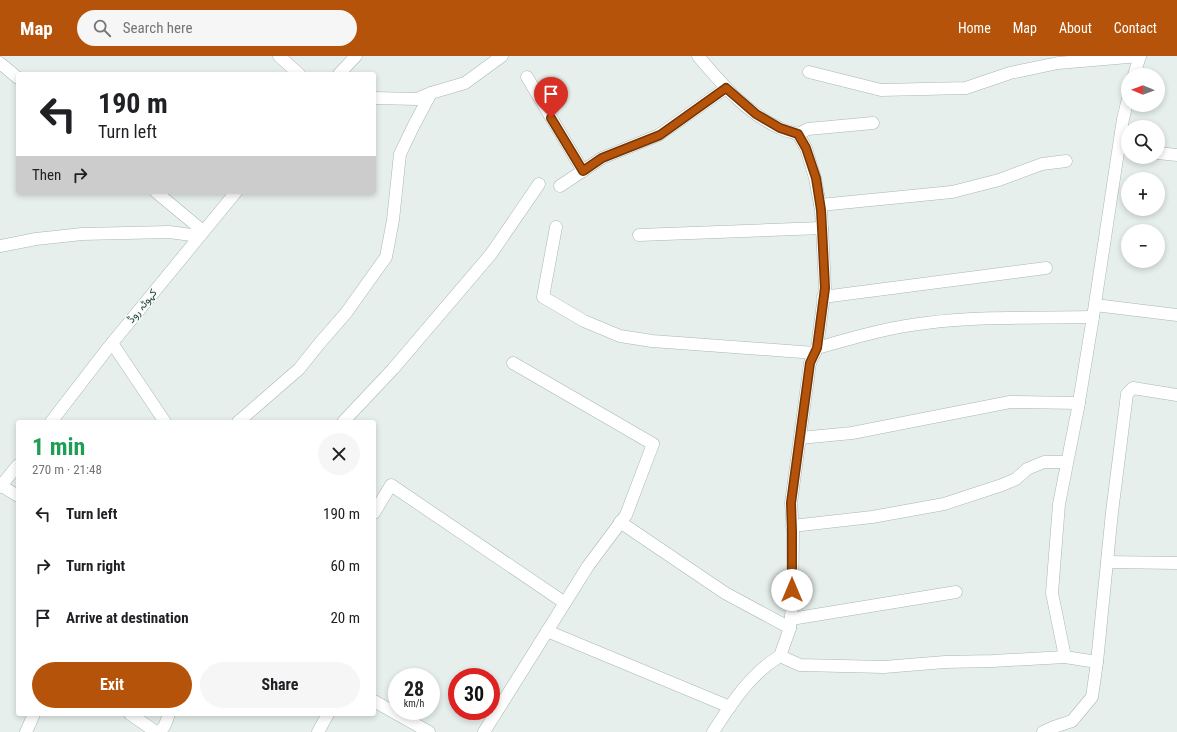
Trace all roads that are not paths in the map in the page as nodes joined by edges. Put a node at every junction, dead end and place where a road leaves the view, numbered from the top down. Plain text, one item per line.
1 (279, 56) edge
2 (356, 56) edge
3 (502, 56) edge
4 (698, 56) edge
5 (1140, 56) edge
6 (0, 64) edge
7 (1136, 68) edge
8 (297, 72) edge
9 (341, 72) edge
10 (809, 72) dead end
11 (16, 76) edge
12 (527, 77) dead end
13 (726, 88) junction
14 (431, 93) junction
15 (376, 98) edge
16 (873, 123) dead end
17 (798, 134) junction
18 (1165, 154) edge
19 (1177, 155) edge
20 (1121, 159) edge
21 (1066, 161) dead end
22 (583, 171) junction
23 (539, 184) dead end
24 (560, 186) dead end
25 (158, 194) edge
26 (234, 194) edge
27 (820, 205) junction
28 (556, 227) dead end
29 (822, 228) junction
30 (201, 233) junction
31 (639, 235) dead end
32 (0, 246) edge
33 (1046, 268) dead end
34 (823, 297) junction
35 (1095, 305) junction
36 (1177, 315) edge
37 (1093, 317) junction
38 (112, 343) junction
39 (816, 351) junction
40 (513, 363) dead end
41 (1177, 395) edge
42 (1078, 403) junction
43 (53, 420) edge
44 (164, 420) edge
45 (240, 420) edge
46 (345, 420) edge
47 (800, 438) junction
48 (1067, 462) junction
49 (16, 467) edge
50 (0, 486) edge
51 (16, 495) edge
52 (376, 510) edge
53 (620, 522) junction
54 (792, 526) junction
55 (1107, 562) junction
56 (1177, 563) edge
57 (956, 592) dead end
58 (565, 603) junction
59 (790, 623) junction
60 (547, 631) junction
61 (780, 656) junction
62 (1065, 657) junction
63 (1097, 662) junction
64 (376, 702) edge
65 (730, 707) junction
66 (33, 716) edge
67 (133, 716) edge
68 (168, 716) edge
69 (327, 716) edge
70 (26, 732) edge
71 (156, 732) edge
72 (160, 732) edge
73 (318, 732) edge
74 (429, 732) edge
75 (484, 732) edge
76 (713, 732) edge
77 (1043, 732) edge

1 - 8 street
2 - 9 street
3 - 14 street
4 - 13 street
5 - 7 street
5 - 10 street
6 - 11 street
12 - 22 street
13 - 17 street
13 - 22 street
14 - 15 street
14 - 45 street
16 - 17 street
17 - 27 street
18 - 19 street
20 - 35 street
21 - 27 street
22 - 24 street
23 - 46 street
25 - 30 street
26 - 30 street, کہوٹہ روڈ
27 - 29 street
28 - 39 street
29 - 31 street
29 - 34 street
30 - 32 street
30 - 38 street, کہوٹہ روڈ
33 - 34 street
34 - 39 street
35 - 36 street
35 - 37 street
37 - 39 street
37 - 42 street
38 - 43 street, کہوٹہ روڈ
38 - 44 street
39 - 47 street
40 - 53 street
41 - 55 street
42 - 47 street
42 - 48 street
47 - 54 street
48 - 54 street
48 - 62 street
49 - 50 street
50 - 51 street
52 - 58 street
53 - 58 street
53 - 59 street
54 - 59 street
55 - 56 street
55 - 63 street
57 - 59 street
58 - 60 street
59 - 61 street
60 - 65 street
60 - 75 street
61 - 62 street
61 - 65 street
62 - 63 street
63 - 77 street
64 - 74 street
65 - 76 street
66 - 70 street
67 - 71 street
68 - 72 street
69 - 73 street

